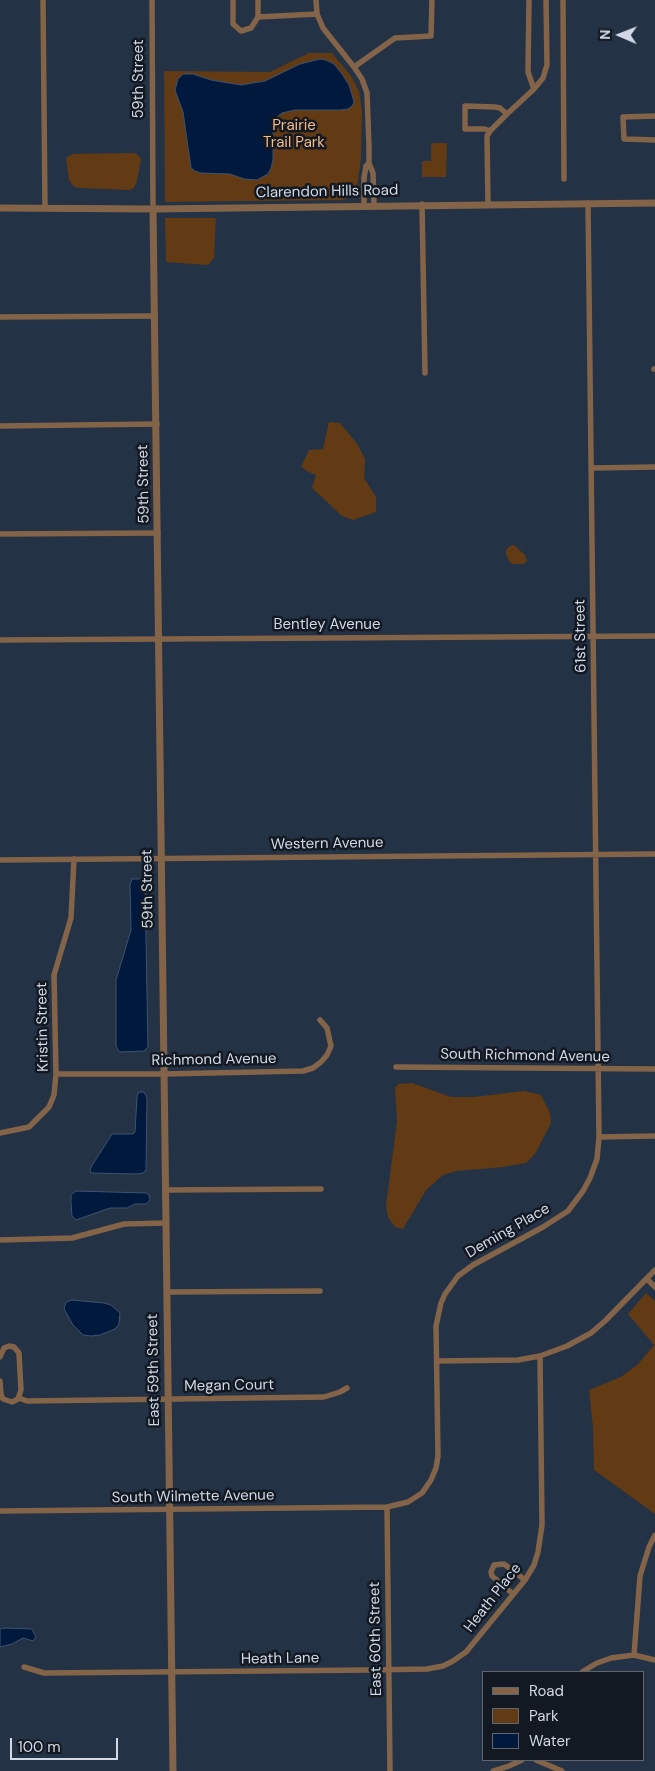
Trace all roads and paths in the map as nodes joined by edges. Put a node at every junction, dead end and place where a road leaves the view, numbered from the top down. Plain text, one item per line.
1 (43, 0) edge
2 (152, 0) edge
3 (233, 0) edge
4 (258, 0) edge
5 (316, 0) edge
6 (432, 0) edge
7 (529, 0) edge
8 (546, 0) edge
9 (563, 0) edge
10 (317, 14) junction
11 (258, 17) junction
12 (354, 66) junction
13 (534, 89) junction
14 (507, 114) junction
15 (655, 116) edge
16 (490, 131) junction
17 (655, 140) edge
18 (369, 163) junction
19 (564, 179) dead end
20 (655, 202) edge
21 (588, 203) junction
22 (422, 204) junction
23 (488, 204) junction
24 (364, 205) junction
25 (374, 205) junction
26 (0, 208) edge
27 (45, 208) junction
28 (154, 209) junction
29 (155, 316) junction
30 (0, 317) edge
31 (425, 373) dead end
32 (156, 424) junction
33 (0, 426) edge
34 (655, 467) edge
35 (591, 468) junction
36 (158, 533) junction
37 (0, 534) edge
38 (593, 636) junction
39 (655, 636) edge
40 (160, 639) junction
41 (0, 640) edge
42 (596, 854) junction
43 (655, 854) edge
44 (162, 858) junction
45 (74, 859) junction
46 (0, 860) edge
47 (163, 968) joint
48 (320, 1020) dead end
49 (396, 1067) dead end
50 (598, 1070) junction
51 (655, 1070) edge
52 (56, 1074) junction
53 (164, 1074) junction
54 (0, 1133) edge
55 (655, 1136) edge
56 (599, 1137) junction
57 (321, 1189) dead end
58 (166, 1190) junction
59 (166, 1223) junction
60 (0, 1240) edge
61 (655, 1270) edge
62 (646, 1279) junction
63 (655, 1287) edge
64 (320, 1291) dead end
65 (167, 1292) junction
66 (540, 1356) junction
67 (0, 1357) edge
68 (436, 1361) junction
69 (0, 1381) edge
70 (347, 1388) dead end
71 (19, 1398) junction
72 (168, 1399) junction
73 (386, 1507) junction
74 (170, 1509) junction
75 (0, 1511) edge
76 (655, 1535) edge
77 (525, 1580) junction
78 (513, 1594) junction
79 (634, 1655) junction
80 (655, 1660) edge
81 (24, 1667) dead end
82 (388, 1670) junction
83 (584, 1671) edge
84 (171, 1672) junction
85 (520, 1761) edge
86 (538, 1761) edge
87 (173, 1771) edge
88 (390, 1771) edge
89 (493, 1771) edge
90 (562, 1771) edge

1 - 27 street
2 - 28 street, 59th Street
3 - 11 street
4 - 11 street
5 - 10 street
6 - 12 street
7 - 13 street
8 - 13 street
9 - 19 street
10 - 11 street
10 - 12 street
12 - 18 street
13 - 14 street
14 - 16 street
14 - 16 street
15 - 17 street
16 - 23 street
18 - 24 street
18 - 25 street
20 - 21 street, Clarendon Hills Road
21 - 23 street, Clarendon Hills Road
21 - 35 street, 61st Street
22 - 23 street, Clarendon Hills Road
22 - 25 street, Clarendon Hills Road
22 - 31 street
24 - 25 street, Clarendon Hills Road
24 - 28 street, Clarendon Hills Road
26 - 27 street, Clarendon Hills Road
27 - 28 street, Clarendon Hills Road
28 - 29 street, 59th Street
29 - 30 street
29 - 32 street, 59th Street
32 - 33 street
32 - 36 street, 59th Street
34 - 35 street
35 - 38 street, 61st Street
36 - 37 street
36 - 40 street, 59th Street
38 - 39 street, Bentley Avenue
38 - 40 street, Bentley Avenue
38 - 42 street, 61st Street
40 - 41 street, Bentley Avenue
40 - 44 street, 59th Street
42 - 43 street, Western Avenue
42 - 44 street, Western Avenue
42 - 50 street, 61st Street
44 - 45 street, Western Avenue
44 - 47 street, 59th Street
45 - 46 street, Western Avenue
45 - 52 street, Kristin Street
47 - 53 street, East 59th Street
48 - 53 street, Richmond Avenue
49 - 50 street, South Richmond Avenue
50 - 51 street, South Richmond Avenue
50 - 56 street, Deming Place
52 - 53 street, Richmond Avenue
52 - 54 street, Kristin Street
53 - 58 street, East 59th Street
55 - 56 street
56 - 68 street, Deming Place
57 - 58 street
58 - 59 street, East 59th Street
59 - 60 street
59 - 65 street, East 59th Street
61 - 62 street
62 - 63 street
62 - 66 street
64 - 65 street
65 - 72 street, East 59th Street
66 - 68 street
66 - 77 street, Heath Place
67 - 71 street
68 - 73 street, Deming Place
69 - 71 street, Megan Court
70 - 72 street, Megan Court
71 - 72 street, Megan Court
72 - 74 street, East 59th Street
73 - 74 street, South Wilmette Avenue
73 - 82 street, East 60th Street
74 - 75 street, South Wilmette Avenue
74 - 84 street, East 59th Street
76 - 79 street
77 - 78 street, Heath Place
77 - 78 street
78 - 82 street, Heath Place
79 - 80 street
79 - 83 street
81 - 84 street, Heath Lane
82 - 84 street, Heath Lane
82 - 88 street, East 60th Street
84 - 87 street, East 59th Street
85 - 89 street
86 - 90 street

